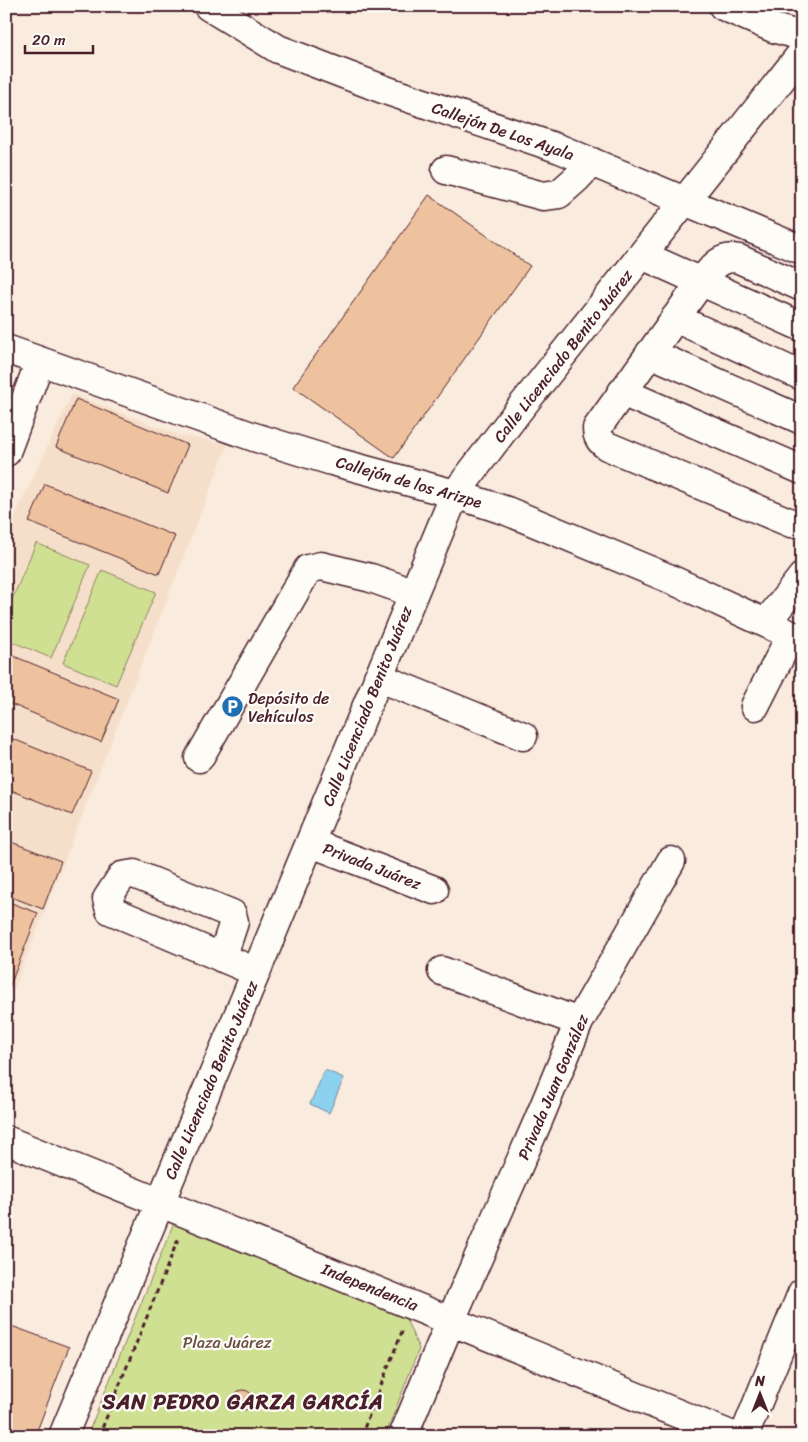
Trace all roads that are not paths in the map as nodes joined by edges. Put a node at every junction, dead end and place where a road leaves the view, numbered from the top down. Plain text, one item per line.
1 (208, 6) edge
2 (723, 6) edge
3 (802, 36) edge
4 (802, 53) edge
5 (592, 162) junction
6 (446, 170) dead end
7 (685, 202) junction
8 (802, 250) edge
9 (642, 255) junction
10 (701, 282) junction
11 (802, 287) edge
12 (675, 318) junction
13 (802, 327) edge
14 (6, 349) edge
15 (650, 353) junction
16 (40, 361) junction
17 (802, 376) edge
18 (622, 392) junction
19 (802, 420) edge
20 (6, 452) edge
21 (802, 470) edge
22 (455, 494) junction
23 (802, 523) edge
24 (802, 577) edge
25 (413, 593) junction
26 (766, 623) junction
27 (796, 638) edge
28 (378, 677) junction
29 (755, 706) dead end
30 (523, 736) dead end
31 (199, 758) dead end
32 (311, 843) junction
33 (671, 861) dead end
34 (434, 890) dead end
35 (222, 958) dead end
36 (442, 971) dead end
37 (256, 972) junction
38 (579, 1022) junction
39 (6, 1140) edge
40 (159, 1201) junction
41 (802, 1293) edge
42 (451, 1320) junction
43 (63, 1436) edge
44 (403, 1436) edge
45 (733, 1436) edge
46 (744, 1436) edge

1 - 5 street, Callejón De Los Ayala
2 - 3 street
4 - 7 street, Calle Licenciado Benito Juárez
5 - 6 street
5 - 7 street, Callejón De Los Ayala
7 - 8 street, Callejón De Los Ayala
7 - 9 street, Calle Licenciado Benito Juárez
9 - 10 street
9 - 22 street, Calle Licenciado Benito Juárez
10 - 11 street
10 - 12 street
10 - 13 street
12 - 15 street
12 - 17 street
14 - 16 street, Callejón de los Arizpe
15 - 18 street
15 - 19 street
16 - 20 street
16 - 22 street, Callejón de los Arizpe
18 - 21 street
18 - 23 street
22 - 25 street, Calle Licenciado Benito Juárez
22 - 26 street, Callejón de los Arizpe
24 - 26 street
25 - 28 street, Calle Licenciado Benito Juárez
25 - 31 street
26 - 27 street, Callejón de los Arizpe
27 - 29 street
28 - 30 street
28 - 32 street, Calle Licenciado Benito Juárez
32 - 34 street, Privada Juárez
32 - 37 street, Calle Licenciado Benito Juárez
33 - 38 street, Privada Juan González
35 - 37 street
36 - 38 street
37 - 40 street, Calle Licenciado Benito Juárez
38 - 42 street, Privada Juan González
39 - 40 street, Independencia
40 - 42 street, Independencia
40 - 43 street, Calle Licenciado Benito Juárez
41 - 46 street
42 - 44 street, Privada Juan González
42 - 45 street, Independencia

